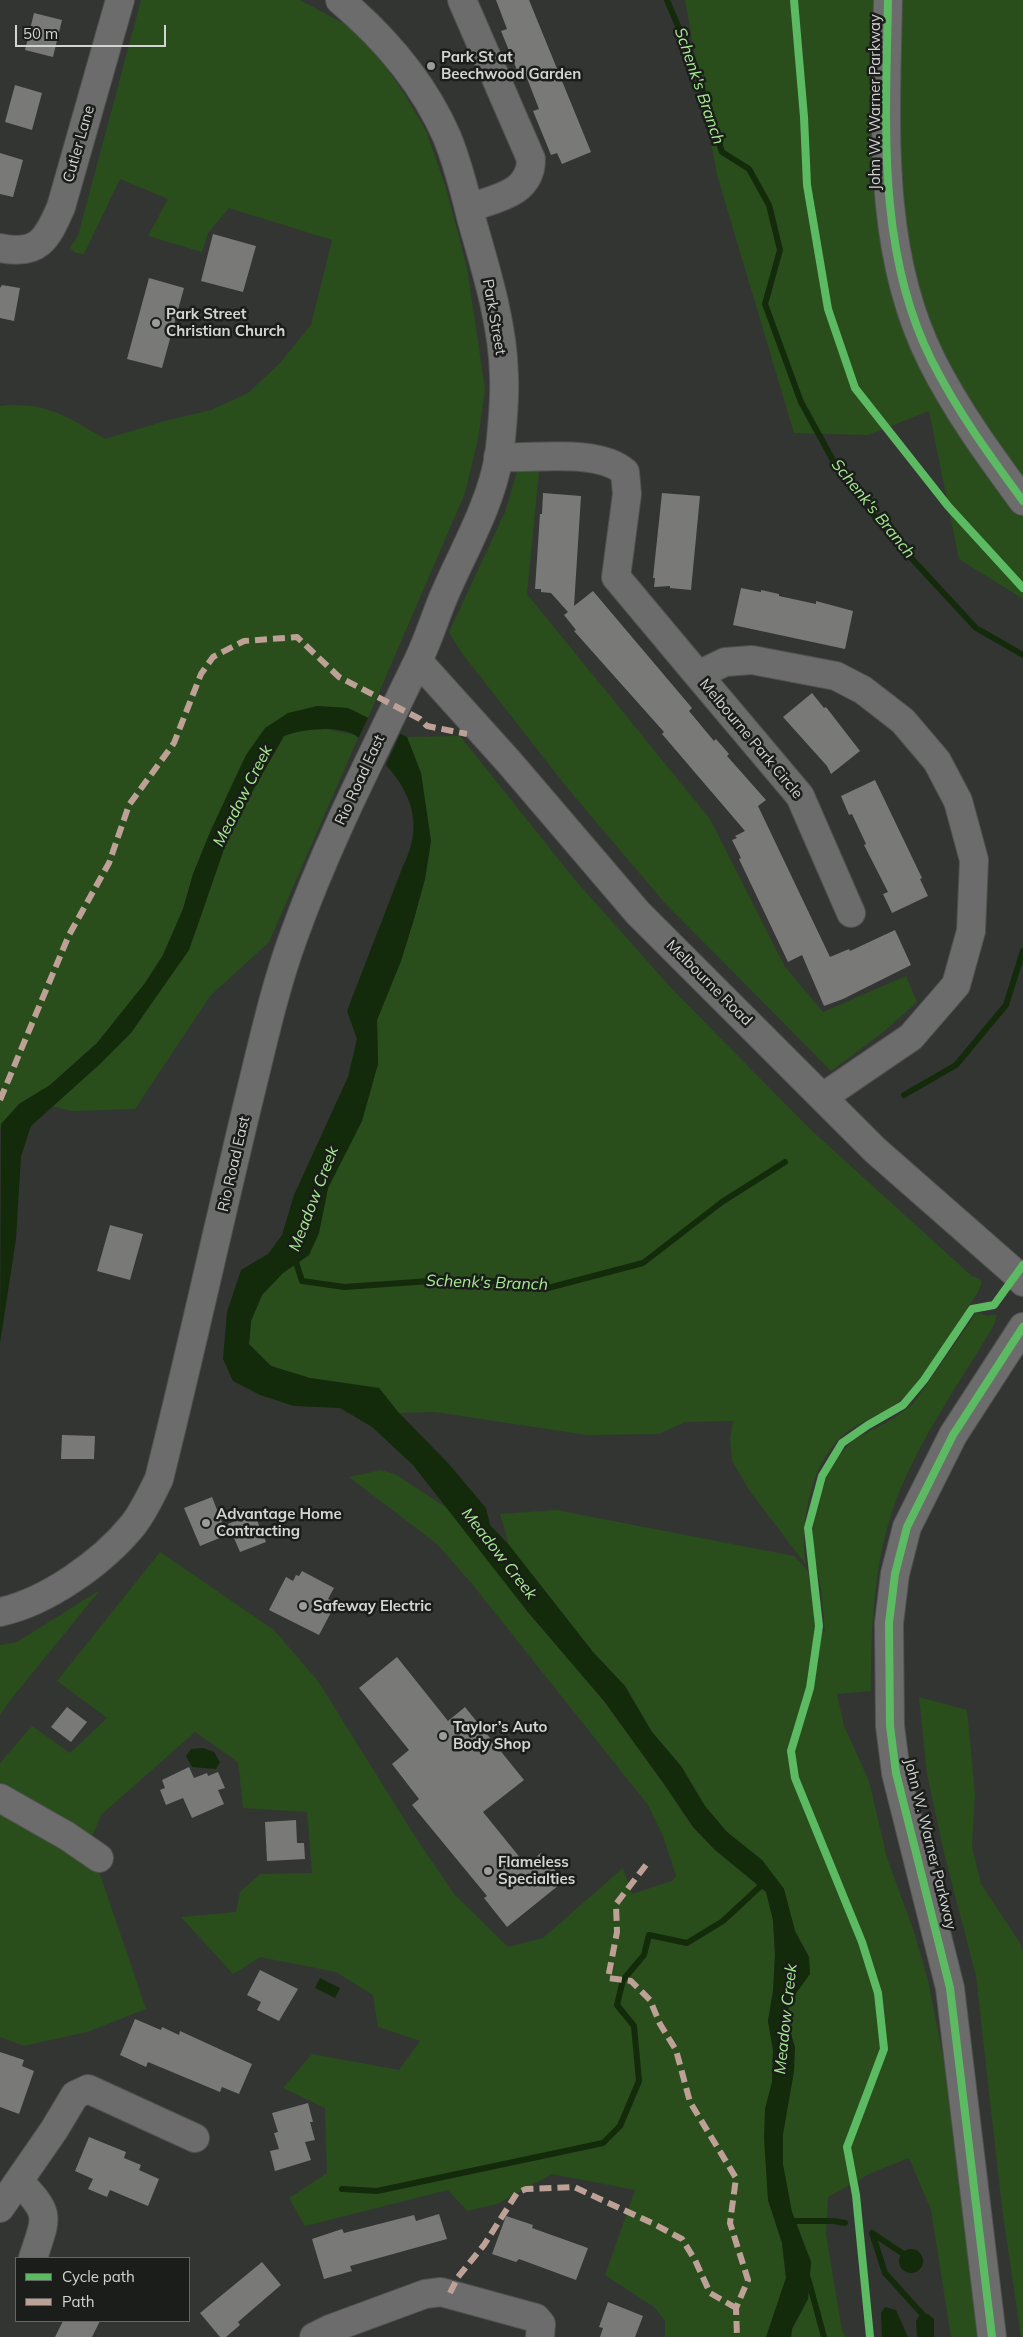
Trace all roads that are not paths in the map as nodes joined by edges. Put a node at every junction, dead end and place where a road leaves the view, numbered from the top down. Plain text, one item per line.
1 (120, 0) edge
2 (340, 0) edge
3 (462, 0) edge
4 (888, 0) edge
5 (469, 208) junction
6 (0, 248) edge
7 (498, 457) junction
8 (1023, 501) edge
9 (418, 661) junction
10 (698, 675) junction
11 (851, 913) dead end
12 (822, 1097) junction
13 (1023, 1282) edge
14 (1023, 1327) edge
15 (0, 1612) edge
16 (0, 1798) edge
17 (99, 1858) dead end
18 (195, 2138) dead end
19 (20, 2181) junction
20 (0, 2208) edge
21 (33, 2257) edge
22 (314, 2337) edge
23 (540, 2337) edge
24 (992, 2337) edge

1 - 6 street, Cutler Lane
2 - 5 street, Park Street
3 - 5 street
4 - 8 street, John W. Warner Parkway
5 - 7 street, Park Street
7 - 9 street, Park Street
7 - 10 street, Melbourne Park Circle
9 - 12 street, Melbourne Road
9 - 15 street, Rio Road East
10 - 11 street, Melbourne Park Circle
10 - 12 street, Melbourne Park Circle
12 - 13 street, Melbourne Road
14 - 24 street, John W. Warner Parkway
16 - 17 street
18 - 19 street
19 - 20 street
19 - 21 street
22 - 23 street

